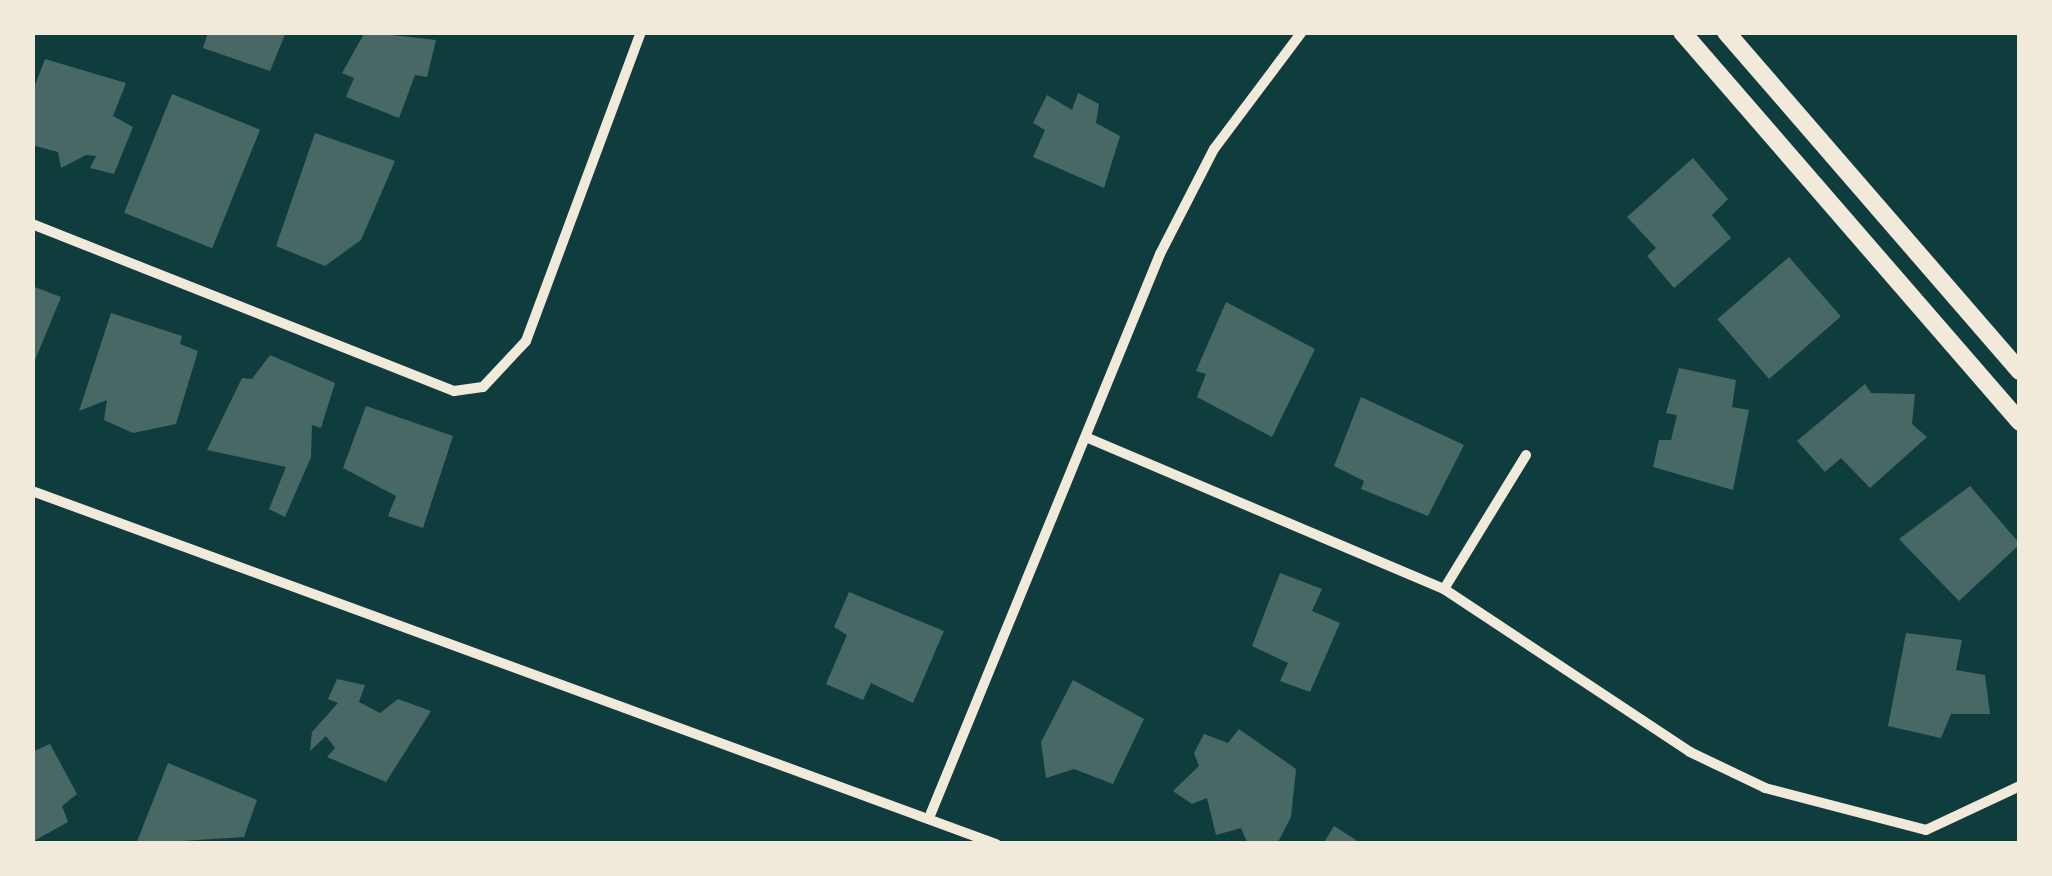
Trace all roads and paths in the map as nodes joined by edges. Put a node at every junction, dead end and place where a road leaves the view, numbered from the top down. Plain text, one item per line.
1 (640, 32) edge
2 (1302, 32) edge
3 (1682, 32) edge
4 (1726, 32) edge
5 (32, 224) edge
6 (2020, 371) edge
7 (2020, 422) edge
8 (1088, 438) junction
9 (1526, 455) dead end
10 (32, 491) edge
11 (1444, 588) junction
12 (2020, 786) edge
13 (931, 812) junction
14 (1926, 830) junction
15 (996, 844) edge
16 (1932, 844) edge

1 - 5 street
2 - 8 street
3 - 7 street
4 - 6 street
8 - 11 street
8 - 13 street
9 - 11 street
10 - 13 street
11 - 14 street
12 - 14 street
13 - 15 street
14 - 16 street

